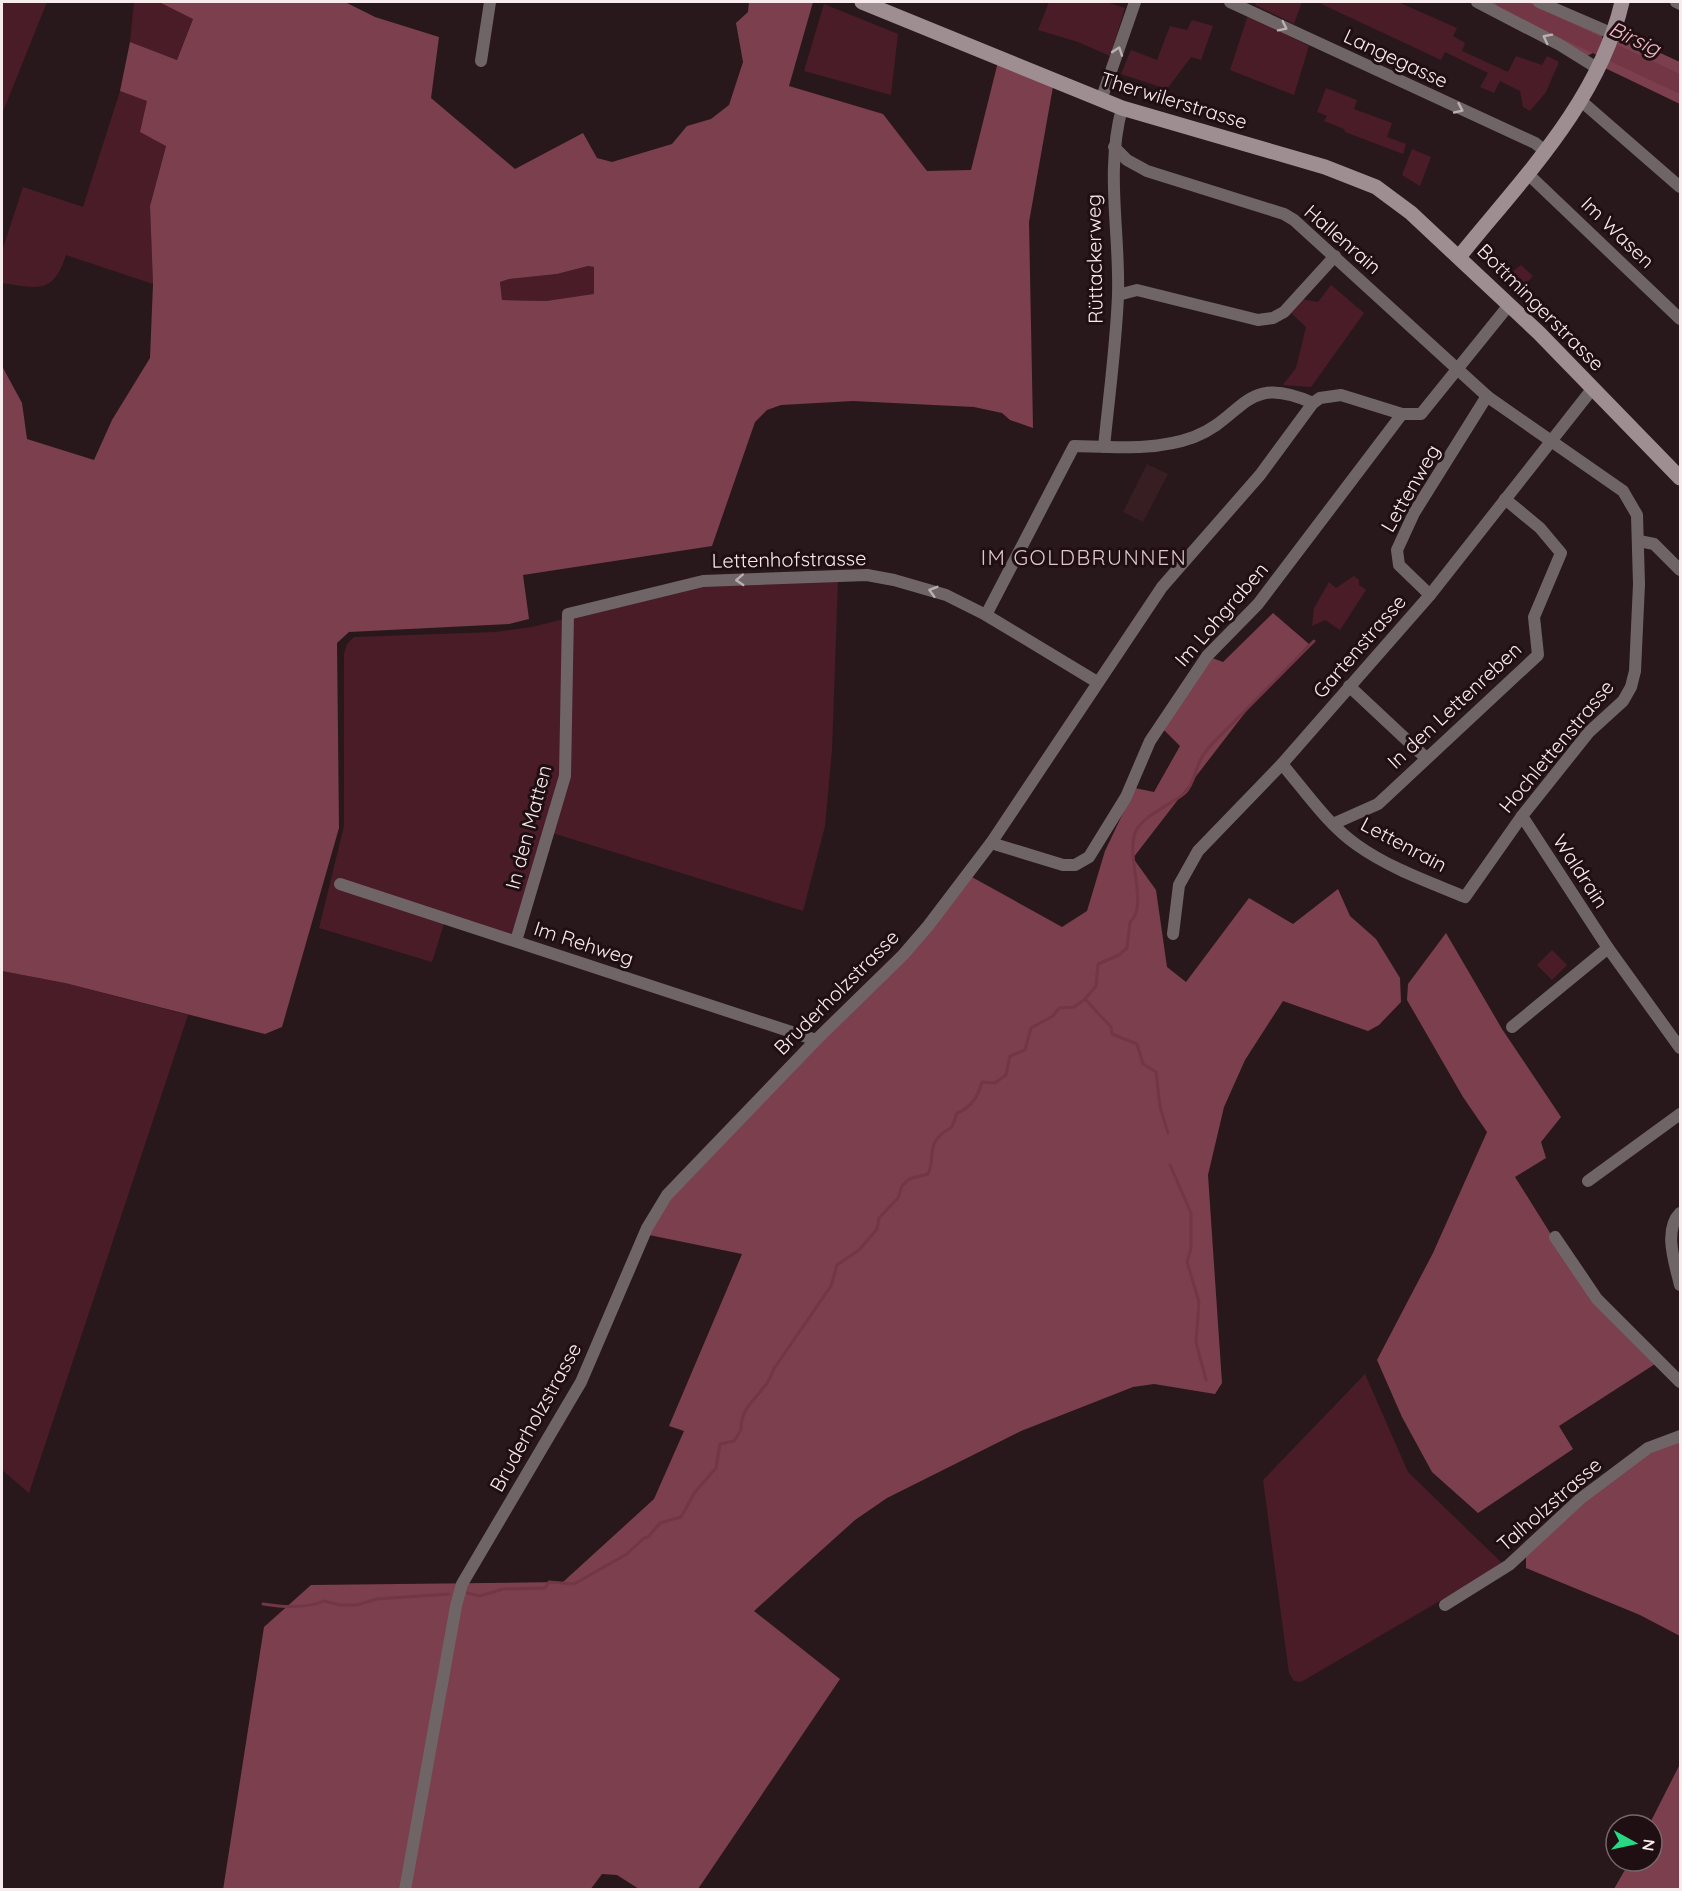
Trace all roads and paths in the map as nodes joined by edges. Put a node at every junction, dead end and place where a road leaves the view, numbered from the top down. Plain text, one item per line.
1 (490, 2) edge
2 (862, 2) edge
3 (1135, 2) edge
4 (1230, 2) edge
5 (1477, 2) edge
6 (1539, 2) edge
7 (1622, 2) edge
8 (1676, 2) edge
9 (1680, 4) edge
10 (1611, 33) junction
11 (481, 61) dead end
12 (1597, 68) junction
13 (1101, 100) junction
14 (1580, 100) junction
15 (1122, 108) junction
16 (1114, 147) junction
17 (1545, 151) junction
18 (1528, 174) junction
19 (1680, 187) edge
20 (1335, 256) junction
21 (1459, 257) junction
22 (1118, 294) junction
23 (1509, 305) junction
24 (1680, 319) edge
25 (1458, 370) junction
26 (1593, 388) junction
27 (1487, 396) junction
28 (1313, 403) junction
29 (1402, 414) junction
30 (1551, 441) junction
31 (1104, 447) junction
32 (1678, 470) edge
33 (1505, 498) junction
34 (1639, 540) junction
35 (1680, 570) edge
36 (1430, 595) junction
37 (568, 614) joint
38 (986, 615) junction
39 (1096, 682) junction
40 (1349, 686) junction
41 (1426, 758) junction
42 (1282, 764) junction
43 (1522, 816) junction
44 (1333, 824) junction
45 (991, 843) junction
46 (340, 884) dead end
47 (1465, 897) joint
48 (1173, 934) dead end
49 (516, 941) junction
50 (1608, 948) junction
51 (1512, 1028) dead end
52 (816, 1040) junction
53 (1680, 1047) edge
54 (1680, 1114) edge
55 (1588, 1181) dead end
56 (1680, 1213) edge
57 (1555, 1237) dead end
58 (1680, 1285) edge
59 (1680, 1382) edge
60 (1680, 1436) edge
61 (1445, 1605) dead end
62 (405, 1890) edge

1 - 11 street
2 - 13 main road, Therwilerstrasse
13 -> 3 street
4 -> 17 street, Langegasse
12 -> 5 street
6 - 10 street
7 - 10 main road, Bottmingerstrasse
8 - 9 street
10 - 12 main road, Bottmingerstrasse
12 - 14 main road, Bottmingerstrasse
13 - 15 main road, Therwilerstrasse
14 - 17 main road, Bottmingerstrasse
14 - 19 street
15 - 16 street, Rüttackerweg
15 - 21 main road, Therwilerstrasse
16 - 20 street, Hallenrain
16 - 22 street, Rüttackerweg
17 - 18 main road, Bottmingerstrasse
18 - 21 main road, Bottmingerstrasse
18 - 24 street, Im Wasen
20 - 22 street
20 - 25 street, Hallenrain
21 - 23 main road, Bottmingerstrasse
22 - 31 street, Rüttackerweg
23 - 25 street
23 - 26 main road, Bottmingerstrasse
25 - 27 street, Hochlettenstrasse
25 - 29 street
26 - 30 street, Gartenstrasse
26 - 32 main road, Bottmingerstrasse
27 - 30 street, Hochlettenstrasse
27 - 36 street, Lettenweg
28 - 29 street
28 - 31 street
28 - 39 street, Bruderholzstrasse
29 - 45 street, Im Lohgraben
30 - 33 street, Gartenstrasse
30 - 34 street, Hochlettenstrasse
31 - 38 street
33 - 36 street, Gartenstrasse
33 - 41 street, In den Lettenreben
34 - 35 street
34 - 43 street, Hochlettenstrasse
36 - 40 street, Gartenstrasse
38 -> 37 street, Lettenhofstrasse
37 - 49 street, In den Matten
38 - 39 street, Lettenhofstrasse
39 - 45 street, Bruderholzstrasse
40 - 41 street
40 - 42 street, Gartenstrasse
41 - 44 street, In den Lettenreben
42 - 44 street, Lettenrain
42 - 48 street, Gartenstrasse
43 - 47 street, Hochlettenstrasse
43 - 50 street, Waldrain
44 - 47 street, Lettenrain
45 - 52 street, Bruderholzstrasse
46 - 49 street, Im Rehweg
49 - 52 street, Im Rehweg
50 - 51 street
50 - 53 street, Waldrain
52 - 62 street, Bruderholzstrasse
54 - 55 street
56 - 58 street
57 - 59 street
60 - 61 street, Talholzstrasse

